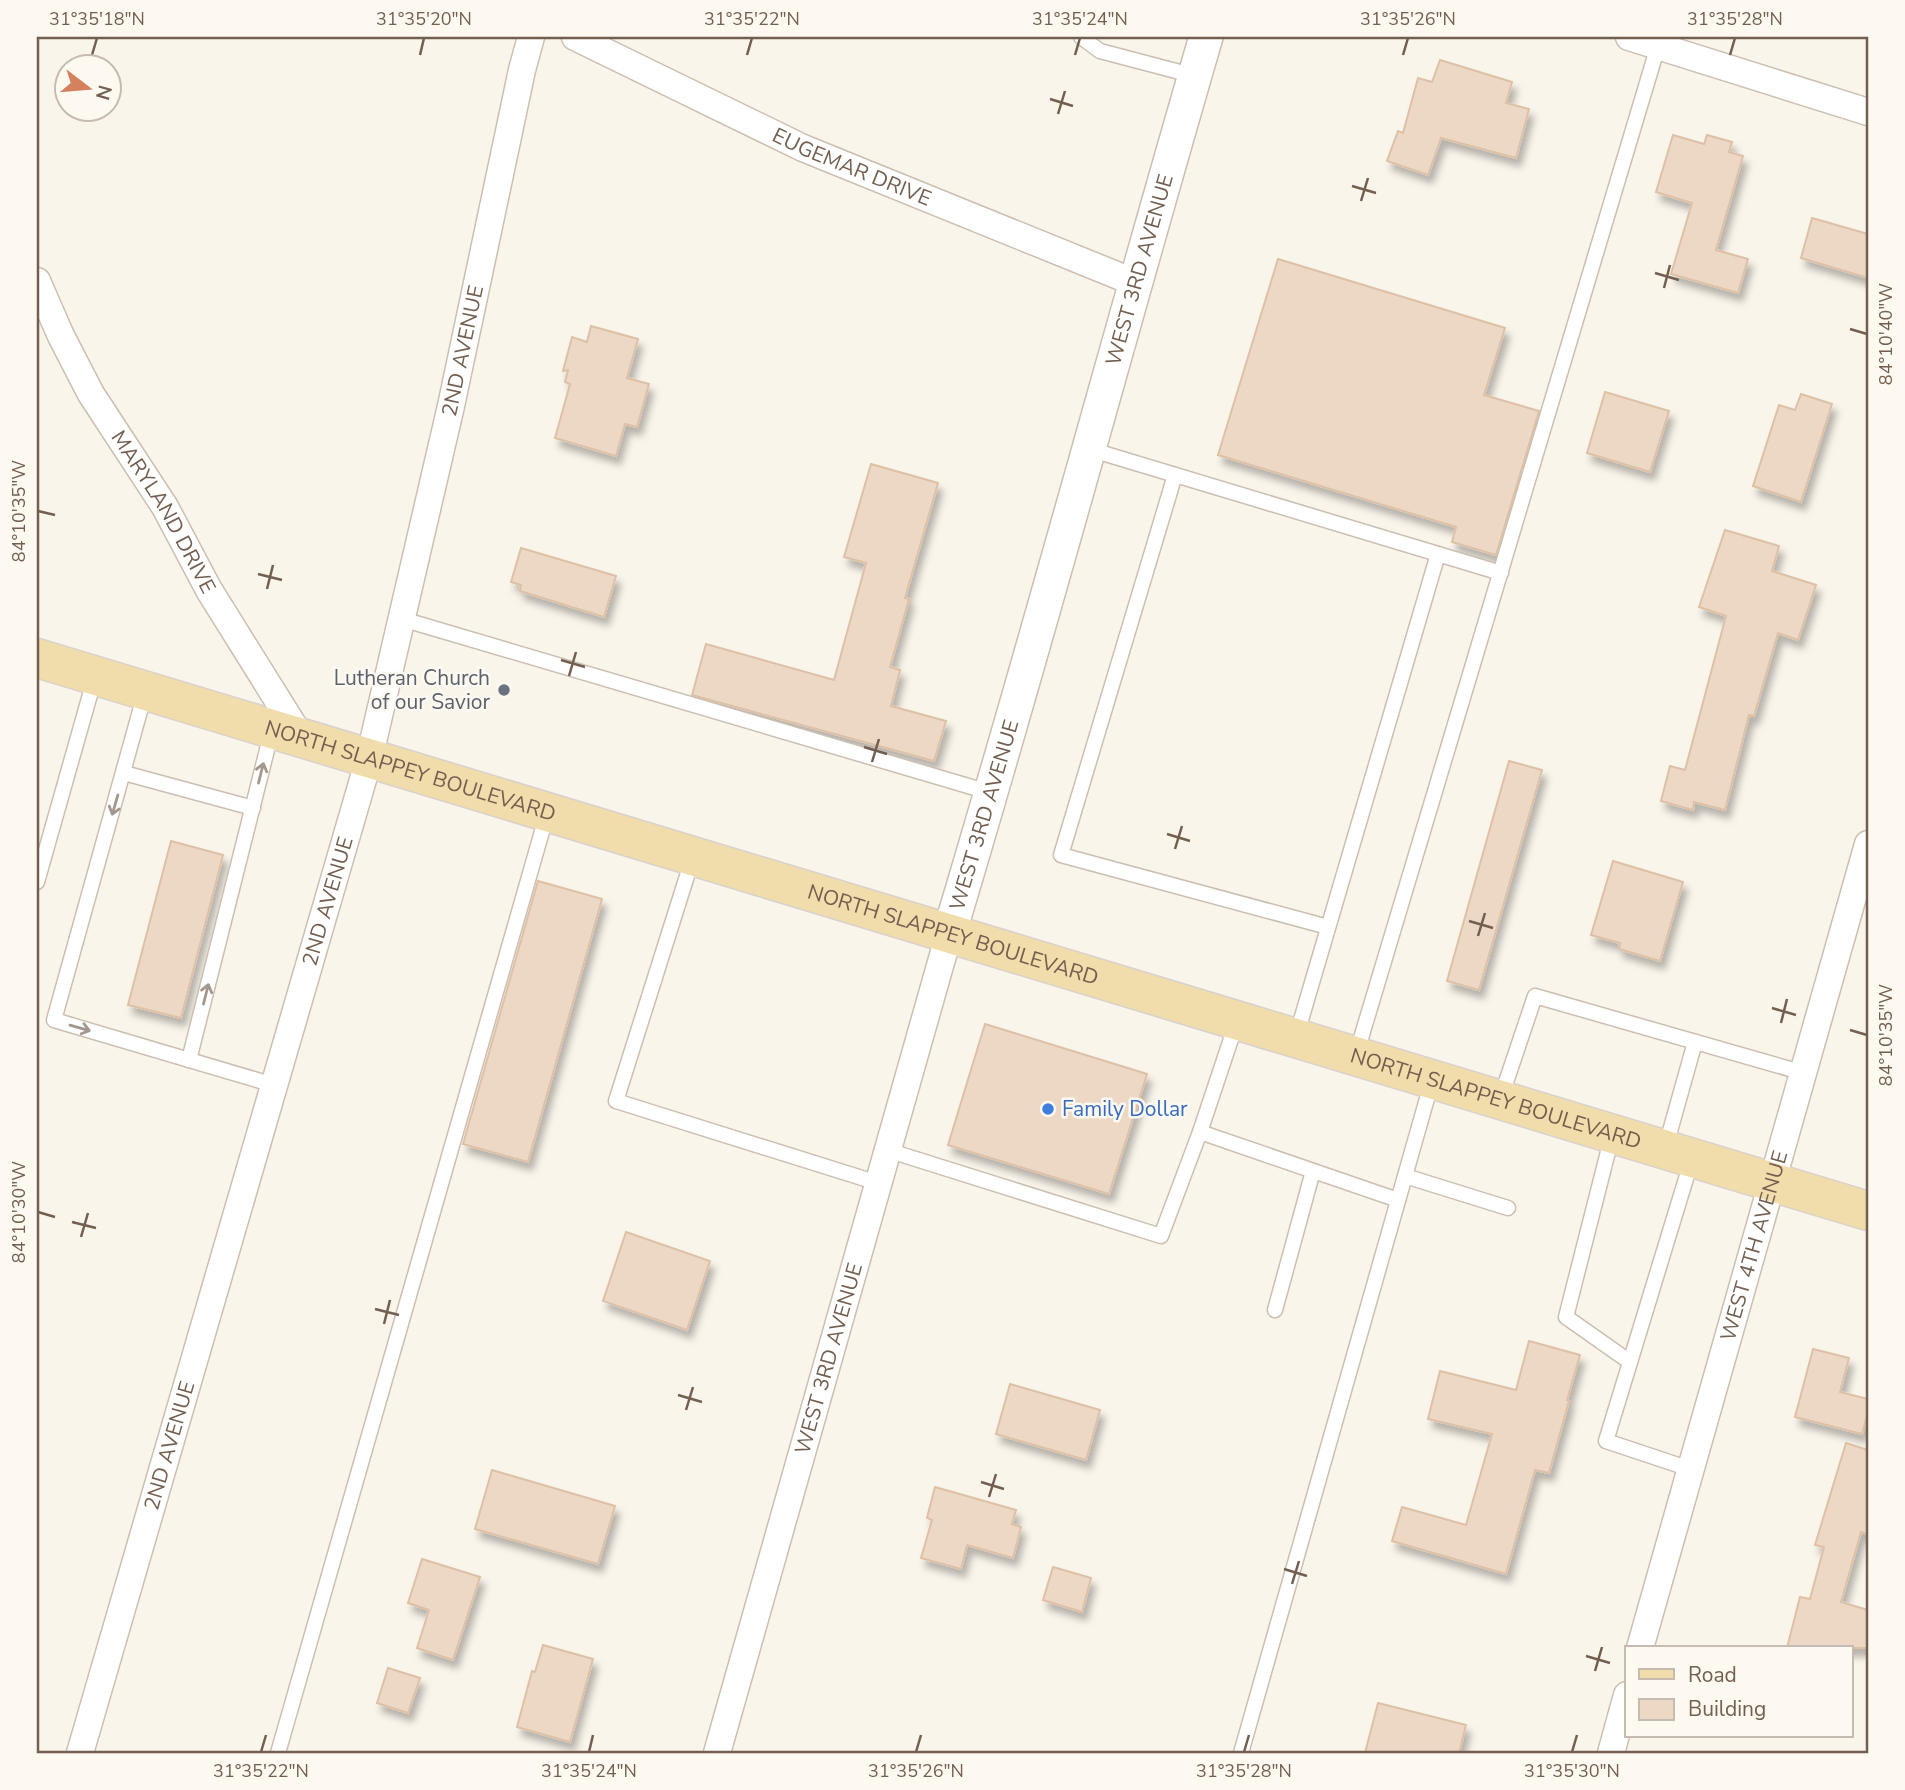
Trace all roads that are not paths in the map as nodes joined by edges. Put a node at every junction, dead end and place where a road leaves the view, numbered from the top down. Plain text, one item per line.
1 (531, 37) edge
2 (575, 37) edge
3 (1081, 37) edge
4 (1206, 37) edge
5 (1629, 37) edge
6 (1658, 46) junction
7 (1195, 76) junction
8 (1868, 112) edge
9 (37, 281) edge
10 (1136, 284) junction
11 (1087, 448) junction
12 (1175, 475) junction
13 (1438, 554) junction
14 (1501, 573) junction
15 (402, 619) junction
16 (37, 658) edge
17 (95, 676) junction
18 (146, 691) junction
19 (287, 734) junction
20 (369, 759) junction
21 (124, 773) junction
22 (992, 793) junction
23 (253, 808) junction
24 (548, 813) junction
25 (1868, 844) edge
26 (693, 856) junction
27 (37, 882) edge
28 (1328, 927) junction
29 (949, 934) junction
30 (1237, 1021) junction
31 (1295, 1038) junction
32 (1695, 1042) junction
33 (1356, 1056) junction
34 (189, 1060) junction
35 (1804, 1073) junction
36 (1432, 1079) junction
37 (274, 1085) junction
38 (1500, 1100) junction
39 (1200, 1132) junction
40 (1613, 1134) junction
41 (887, 1150) junction
42 (1679, 1154) junction
43 (1313, 1171) junction
44 (1405, 1176) junction
45 (878, 1183) junction
46 (1773, 1183) junction
47 (1398, 1200) junction
48 (1508, 1208) dead end
49 (1868, 1211) edge
50 (1275, 1310) dead end
51 (1630, 1362) junction
52 (1690, 1469) junction
53 (1641, 1646) edge
54 (1625, 1702) edge
55 (80, 1753) edge
56 (278, 1753) edge
57 (717, 1753) edge
58 (1241, 1753) edge
59 (1611, 1753) edge

1 - 15 street, 2ND AVENUE
2 - 10 street, EUGEMAR DRIVE
3 - 7 lane
4 - 7 street, WEST 3RD AVENUE
5 - 6 street
6 - 8 street
6 - 14 lane
7 - 10 street, WEST 3RD AVENUE
9 - 19 street, MARYLAND DRIVE
10 - 11 street, WEST 3RD AVENUE
11 - 12 lane
11 - 22 street, WEST 3RD AVENUE
12 - 13 lane
12 - 28 lane
13 - 14 lane
13 - 28 lane
14 - 33 lane
15 - 20 street, 2ND AVENUE
15 - 22 lane
16 - 17 main road, NORTH SLAPPEY BOULEVARD
17 - 18 main road, NORTH SLAPPEY BOULEVARD
17 - 27 lane
18 - 19 main road, NORTH SLAPPEY BOULEVARD
18 - 21 lane
19 - 20 main road, NORTH SLAPPEY BOULEVARD
23 -> 19 lane
20 - 24 main road, NORTH SLAPPEY BOULEVARD
20 - 37 street, 2ND AVENUE
21 - 23 lane
21 -> 34 lane
22 - 29 street, WEST 3RD AVENUE
34 -> 23 lane
24 - 26 main road, NORTH SLAPPEY BOULEVARD
24 - 56 lane
25 - 35 street, WEST 4TH AVENUE
26 - 29 main road, NORTH SLAPPEY BOULEVARD
26 - 45 lane
28 - 31 lane
29 - 30 main road, NORTH SLAPPEY BOULEVARD
29 - 41 street, WEST 3RD AVENUE
30 - 31 main road, NORTH SLAPPEY BOULEVARD
30 - 39 lane
31 - 33 main road, NORTH SLAPPEY BOULEVARD
32 - 35 lane
32 - 38 lane
32 - 42 lane
33 - 36 main road, NORTH SLAPPEY BOULEVARD
34 - 37 lane
35 - 46 street, WEST 4TH AVENUE
36 - 38 main road, NORTH SLAPPEY BOULEVARD
36 - 44 lane
37 - 55 street, 2ND AVENUE
38 - 40 main road, NORTH SLAPPEY BOULEVARD
39 - 41 lane
39 - 43 lane
40 - 42 main road, NORTH SLAPPEY BOULEVARD
40 - 51 lane
41 - 45 street, WEST 3RD AVENUE
42 - 46 main road, NORTH SLAPPEY BOULEVARD
42 - 51 lane
43 - 47 lane
43 - 50 lane
44 - 47 lane
44 - 48 lane
45 - 57 street, WEST 3RD AVENUE
46 - 49 main road, NORTH SLAPPEY BOULEVARD
46 - 52 street, WEST 4TH AVENUE
47 - 58 lane
51 - 52 lane
52 - 53 street, WEST 4TH AVENUE
54 - 59 street

